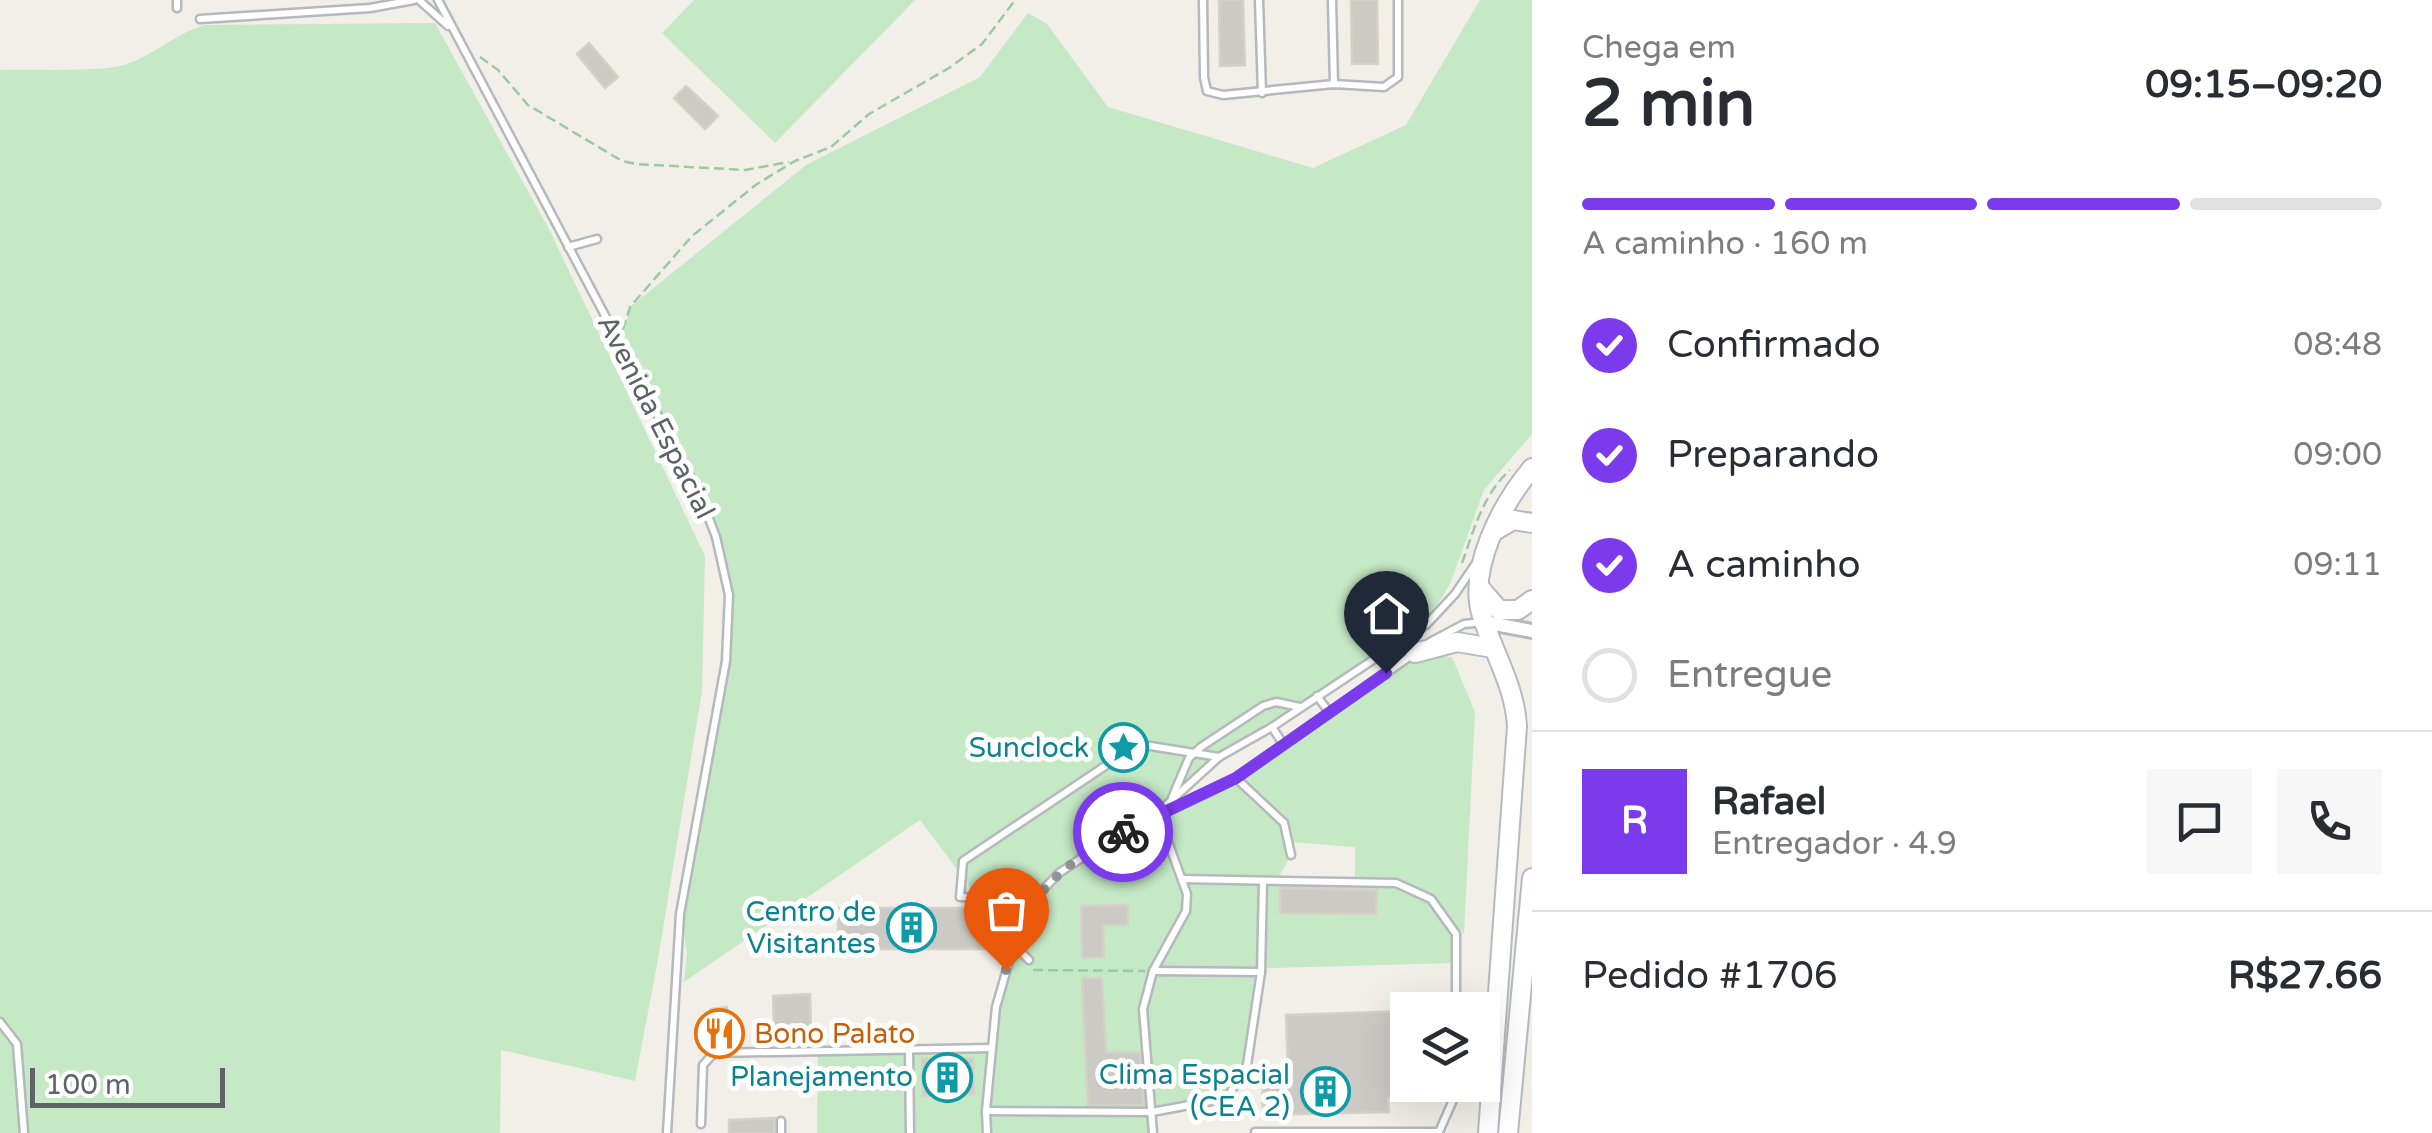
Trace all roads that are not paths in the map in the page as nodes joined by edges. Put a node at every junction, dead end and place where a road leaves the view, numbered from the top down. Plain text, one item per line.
1 (417, 0) edge
2 (438, 0) edge
3 (1202, 0) edge
4 (1260, 0) edge
5 (1332, 0) edge
6 (1398, 0) edge
7 (372, 4) edge
8 (200, 19) dead end
9 (453, 30) junction
10 (1334, 84) junction
11 (1262, 93) junction
12 (597, 240) dead end
13 (568, 247) junction
14 (1532, 468) edge
15 (1532, 523) edge
16 (1495, 531) junction
17 (1483, 554) junction
18 (1478, 578) junction
19 (1532, 600) edge
20 (1484, 622) junction
21 (1532, 630) edge
22 (1494, 648) junction
23 (1415, 653) junction
24 (1317, 696) junction
25 (1302, 707) junction
26 (1330, 712) junction
27 (1272, 727) junction
28 (1283, 744) junction
29 (1194, 753) junction
30 (1219, 757) junction
31 (1236, 778) junction
32 (1170, 802) junction
33 (1158, 814) junction
34 (1291, 855) dead end
35 (1532, 878) edge
36 (1182, 879) junction
37 (1263, 882) junction
38 (1531, 897) edge
39 (1013, 944) junction
40 (1028, 960) dead end
41 (1153, 972) junction
42 (1261, 972) junction
43 (1456, 992) edge
44 (1525, 1020) edge
45 (0, 1022) edge
46 (991, 1048) junction
47 (909, 1050) junction
48 (1452, 1102) edge
49 (986, 1111) junction
50 (1152, 1112) junction
51 (781, 1121) dead end
52 (701, 1124) dead end
53 (1255, 1132) edge
54 (1439, 1132) edge
55 (24, 1133) edge
56 (667, 1133) edge
57 (781, 1133) edge
58 (910, 1133) edge
59 (987, 1133) edge
60 (1152, 1133) edge
61 (1488, 1133) edge
62 (1508, 1133) edge

1 - 7 lane
1 - 9 lane, Avenida Espacial
2 - 9 lane, Avenida Espacial
3 - 11 lane
4 - 11 lane
5 - 10 lane
6 - 10 lane
7 - 8 lane
9 - 13 lane, Avenida Espacial
10 - 11 lane
12 - 13 lane
13 - 56 lane, Avenida Espacial
14 - 16 main road
15 - 16 main road
16 - 17 main road
17 - 18 main road
17 - 24 lane
18 - 19 main road
18 - 20 main road
20 - 21 street
20 - 22 main road
20 - 23 lane
22 - 23 main road
22 - 61 main road
23 - 26 lane
24 - 25 lane
24 - 26 lane
25 - 27 lane
25 - 29 lane
26 - 28 lane
27 - 28 lane
27 - 30 lane
28 - 31 lane
29 - 30 lane
29 - 32 lane
29 - 39 lane
30 - 32 lane
31 - 33 lane
31 - 34 lane
32 - 33 lane
33 - 36 lane
33 - 39 lane
35 - 38 main road
36 - 37 lane
36 - 41 lane
37 - 42 lane
37 - 43 lane
38 - 44 main road
39 - 40 lane
39 - 46 lane
41 - 42 lane
41 - 50 lane
42 - 50 lane
44 - 62 main road
45 - 55 lane
46 - 47 lane
46 - 49 lane
47 - 52 lane
47 - 58 lane
48 - 54 lane
49 - 50 lane
49 - 59 lane
50 - 60 lane
51 - 57 lane
53 - 54 lane

